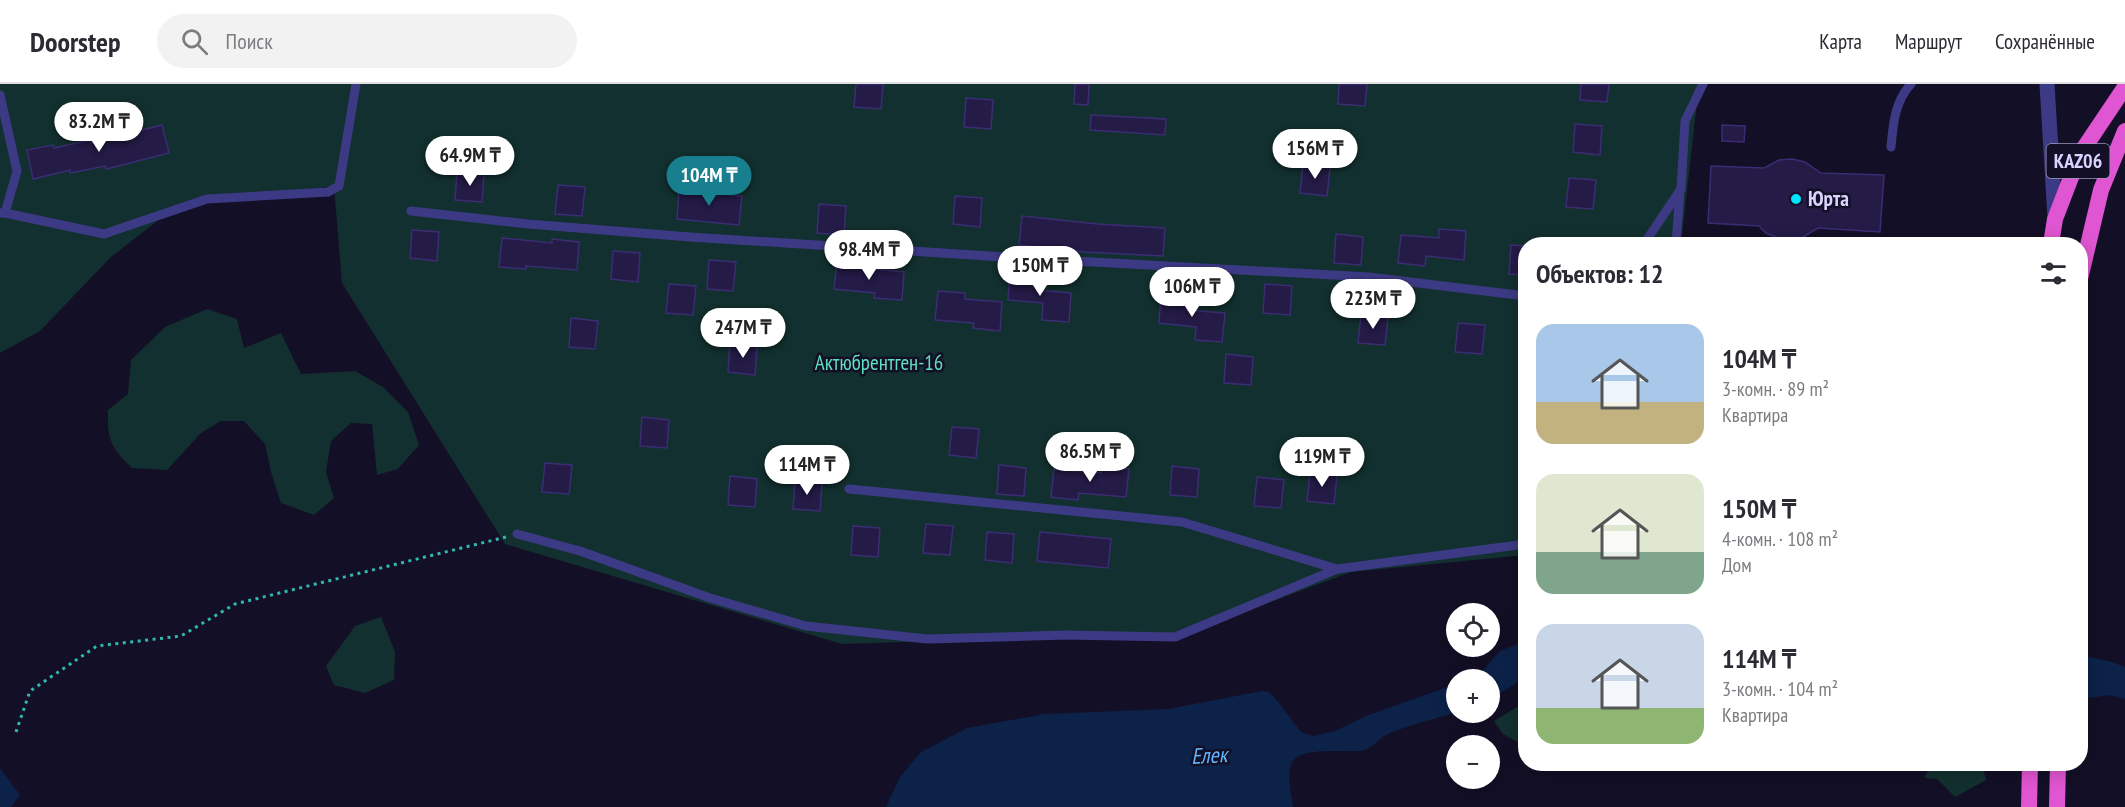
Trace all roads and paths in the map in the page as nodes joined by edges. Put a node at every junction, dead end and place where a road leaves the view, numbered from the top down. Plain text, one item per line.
1 (356, 84) edge
2 (1703, 84) edge
3 (1911, 84) edge
4 (2047, 84) edge
5 (2125, 87) edge
6 (0, 95) edge
7 (2125, 131) edge
8 (1891, 147) dead end
9 (1681, 189) junction
10 (411, 211) dead end
11 (3, 213) edge
12 (2055, 219) junction
13 (1649, 237) edge
14 (1677, 237) edge
15 (2052, 237) edge
16 (2057, 237) edge
17 (2088, 245) edge
18 (1518, 295) edge
19 (849, 489) dead end
20 (517, 534) joint
21 (1518, 545) edge
22 (1337, 569) junction
23 (16, 732) dead end
24 (2030, 771) edge
25 (2058, 771) edge
26 (2029, 807) edge
27 (2057, 807) edge

1 - 11 lane
2 - 9 lane
3 - 8 lane
4 - 12 street
5 - 12 highway, KАZ06
6 - 11 lane
7 - 17 highway, KАZ06
9 - 13 lane
9 - 14 lane
10 - 18 lane
12 - 15 highway, KАZ06
12 - 16 street
19 - 22 lane
20 - 22 lane
20 - 23 path
21 - 22 lane
24 - 26 highway
25 - 27 highway

